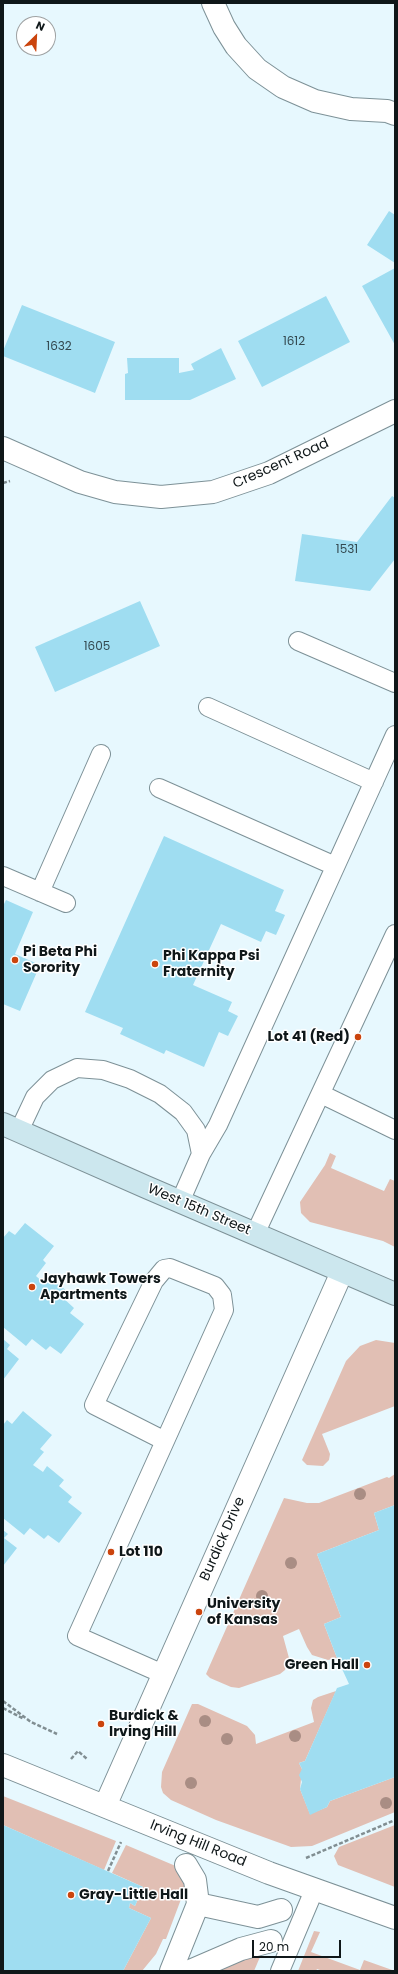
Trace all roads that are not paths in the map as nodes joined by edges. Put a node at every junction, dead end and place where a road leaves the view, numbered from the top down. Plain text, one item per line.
1 (213, 3) edge
2 (392, 111) edge
3 (395, 411) edge
4 (3, 448) edge
5 (298, 641) dead end
6 (395, 683) edge
7 (208, 707) dead end
8 (395, 735) edge
9 (101, 754) dead end
10 (374, 782) junction
11 (159, 788) dead end
12 (335, 866) junction
13 (3, 876) edge
14 (40, 892) junction
15 (66, 903) dead end
16 (395, 934) edge
17 (321, 1094) junction
18 (11, 1127) edge
19 (395, 1130) edge
20 (201, 1154) junction
21 (180, 1202) junction
22 (255, 1234) junction
23 (342, 1272) junction
24 (395, 1294) edge
25 (165, 1441) junction
26 (163, 1674) junction
27 (3, 1765) edge
28 (104, 1806) junction
29 (186, 1865) dead end
30 (314, 1888) junction
31 (198, 1904) junction
32 (281, 1910) dead end
33 (395, 1918) edge
34 (271, 1941) dead end
35 (171, 1971) edge
36 (190, 1971) edge
37 (280, 1971) edge

1 - 2 street
3 - 4 street, Crescent Road
5 - 6 lane
7 - 10 lane
8 - 10 lane
9 - 14 lane
10 - 12 lane
11 - 12 lane
12 - 20 lane
13 - 14 lane
14 - 15 lane
16 - 17 lane
17 - 19 lane
17 - 22 lane
18 - 20 lane
18 - 21 street, West 15th Street
20 - 21 lane
21 - 22 street, West 15th Street
22 - 23 street, West 15th Street
23 - 24 street, West 15th Street
23 - 26 street, Burdick Drive
25 - 25 lane
25 - 26 lane
26 - 28 street, Burdick Drive
27 - 28 street, Irving Hill Road
28 - 30 street, Irving Hill Road
29 - 31 street
30 - 33 street, Irving Hill Road
30 - 37 lane
31 - 32 street
31 - 35 street
34 - 36 street

